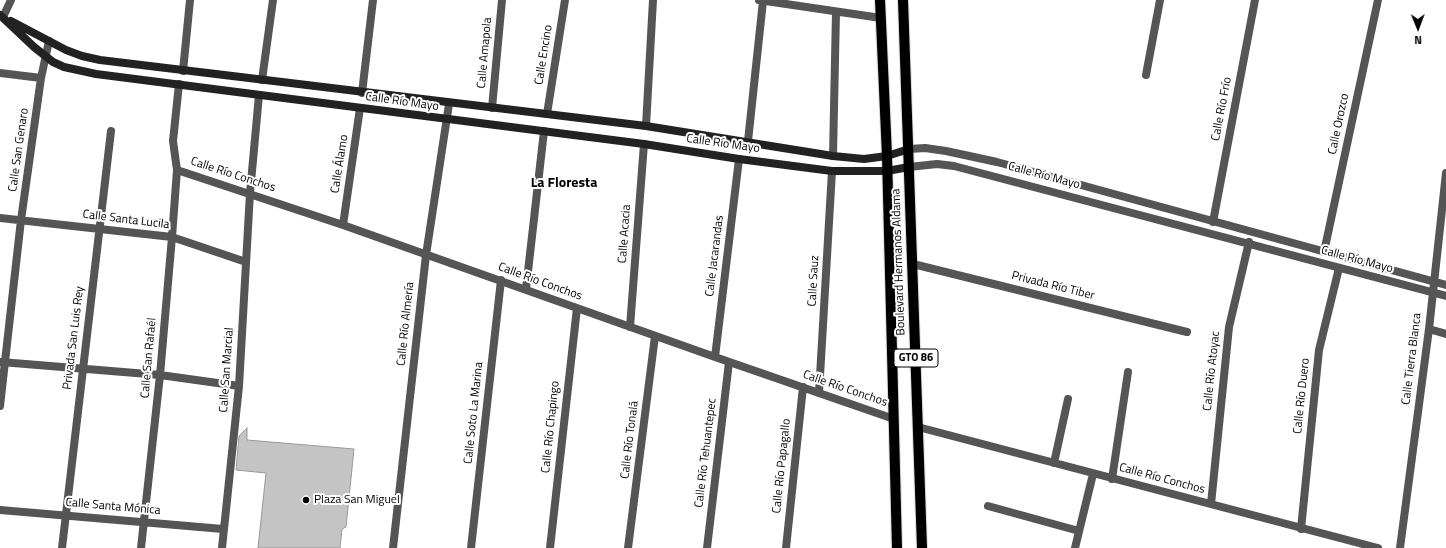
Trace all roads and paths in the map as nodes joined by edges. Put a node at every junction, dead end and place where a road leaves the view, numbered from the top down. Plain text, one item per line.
1 (11, 0) edge
2 (190, 0) edge
3 (273, 0) edge
4 (373, 0) edge
5 (502, 0) edge
6 (565, 0) edge
7 (653, 0) edge
8 (761, 0) edge
9 (880, 0) edge
10 (903, 0) edge
11 (1160, 0) edge
12 (1255, 0) edge
13 (1378, 0) edge
14 (836, 12) junction
15 (2, 16) edge
16 (881, 18) junction
17 (49, 41) junction
18 (45, 56) junction
19 (183, 71) junction
20 (0, 73) edge
21 (1146, 74) dead end
22 (41, 78) junction
23 (262, 80) junction
24 (179, 84) junction
25 (362, 93) junction
26 (259, 95) junction
27 (449, 104) junction
28 (360, 108) junction
29 (492, 108) junction
30 (547, 114) junction
31 (446, 120) junction
32 (646, 126) junction
33 (111, 130) dead end
34 (544, 131) junction
35 (748, 141) junction
36 (644, 144) junction
37 (909, 149) junction
38 (833, 156) junction
39 (887, 156) junction
40 (739, 159) junction
41 (997, 162) junction
42 (909, 167) junction
43 (177, 170) junction
44 (832, 171) junction
45 (887, 171) junction
46 (1446, 173) edge
47 (993, 176) junction
48 (250, 193) junction
49 (0, 218) edge
50 (21, 220) junction
51 (1213, 222) junction
52 (343, 224) junction
53 (99, 228) junction
54 (172, 237) junction
55 (1249, 242) junction
56 (1324, 252) junction
57 (426, 255) junction
58 (246, 262) junction
59 (913, 264) junction
60 (1339, 268) junction
61 (501, 280) junction
62 (1434, 282) junction
63 (1446, 285) edge
64 (526, 289) junction
65 (1433, 292) junction
66 (1446, 296) edge
67 (577, 308) junction
68 (630, 327) junction
69 (1428, 329) junction
70 (1186, 332) dead end
71 (1446, 334) edge
72 (655, 336) junction
73 (715, 357) junction
74 (2, 362) edge
75 (729, 362) junction
76 (82, 369) junction
77 (1128, 372) dead end
78 (160, 375) junction
79 (239, 386) junction
80 (803, 387) junction
81 (820, 393) junction
82 (1068, 399) dead end
83 (0, 406) edge
84 (894, 419) junction
85 (918, 427) junction
86 (1054, 463) junction
87 (1093, 474) junction
88 (1112, 479) junction
89 (1211, 504) junction
90 (988, 506) dead end
91 (0, 510) edge
92 (65, 515) junction
93 (143, 523) junction
94 (223, 529) junction
95 (1301, 529) junction
96 (1079, 531) junction
97 (62, 548) edge
98 (141, 548) edge
99 (222, 548) edge
100 (393, 548) edge
101 (471, 548) edge
102 (550, 548) edge
103 (628, 548) edge
104 (707, 548) edge
105 (786, 548) edge
106 (897, 548) edge
107 (922, 548) edge
108 (1075, 548) edge
109 (1378, 548) edge
110 (1400, 548) edge

1 - 15 street
2 - 19 street
3 - 23 street
4 - 25 street
5 - 29 street, Calle Amapola
6 - 30 street, Calle Encino
7 - 32 street
8 - 14 street
8 - 35 street
9 - 16 main road, Boulevard Hermanos Aldama / GTO 86
10 - 37 main road, Boulevard Hermanos Aldama / GTO 86
11 - 21 street
12 - 51 street, Calle Río Frío
13 - 56 street, Calle Orozco
14 - 16 street
14 - 38 street
15 - 17 street, Calle Río Mayo
15 - 18 street, Calle Río Mayo
16 - 39 main road, Boulevard Hermanos Aldama / GTO 86
17 - 18 street, Calle San Genaro
17 - 19 street, Calle Río Mayo
18 - 22 street, Calle San Genaro
18 - 24 street, Calle Río Mayo
19 - 23 street, Calle Río Mayo
20 - 22 street
22 - 50 street, Calle San Genaro
23 - 25 street, Calle Río Mayo
24 - 26 street, Calle Río Mayo
24 - 43 street, Calle San Rafaél
25 - 27 street, Calle Río Mayo
26 - 28 street, Calle Río Mayo
26 - 48 street, Calle San Marcial
27 - 29 street, Calle Río Mayo
27 - 31 street, Calle Río Almería
28 - 31 street, Calle Río Mayo
28 - 52 street, Calle Álamo
29 - 30 street, Calle Río Mayo
30 - 32 street, Calle Río Mayo
31 - 34 street, Calle Río Mayo
31 - 57 street, Calle Río Almería
32 - 35 street, Calle Río Mayo
33 - 53 street, Privada San Luis Rey
34 - 36 street, Calle Río Mayo
34 - 64 street
35 - 38 street, Calle Río Mayo
36 - 40 street, Calle Río Mayo
36 - 68 street, Calle Acacia
37 - 39 street, Calle Río Mayo
37 - 41 street, Calle Río Mayo
37 - 42 main road, Boulevard Hermanos Aldama / GTO 86
38 - 39 street, Calle Río Mayo
39 - 45 main road, Boulevard Hermanos Aldama / GTO 86
40 - 44 street, Calle Río Mayo
40 - 73 street, Calle Jacarandas
41 - 47 street
41 - 51 street, Calle Río Mayo
42 - 45 street, Calle Río Mayo
42 - 47 street, Calle Río Mayo
42 - 59 main road, Boulevard Hermanos Aldama / GTO 86
43 - 48 street, Calle Río Conchos
43 - 54 street, Calle San Rafaél
44 - 45 street, Calle Río Mayo
44 - 81 street, Calle Sauz
45 - 84 main road, Boulevard Hermanos Aldama / GTO 86
46 - 62 street, Calle Tierra Blanca
47 - 55 street, Calle Río Mayo
48 - 52 street, Calle Río Conchos
48 - 58 street, Calle San Marcial
49 - 50 street, Calle Santa Lucila
50 - 53 street, Calle Santa Lucila
50 - 74 street, Calle San Genaro
51 - 56 street, Calle Río Mayo
52 - 57 street, Calle Río Conchos
53 - 54 street, Calle Santa Lucila
53 - 76 street, Privada San Luis Rey
54 - 58 street, Calle Santa Lucila
54 - 78 street, Calle San Rafaél
55 - 60 street, Calle Río Mayo
55 - 89 street, Calle Río Atoyac
56 - 62 street, Calle Río Mayo
57 - 61 street, Calle Río Conchos
57 - 100 street, Calle Río Almería
58 - 79 street, Calle San Marcial
59 - 70 street, Privada Río Tiber
59 - 85 main road, Boulevard Hermanos Aldama / GTO 86
60 - 65 street, Calle Río Mayo
60 - 95 street, Calle Río Duero
61 - 64 street, Calle Río Conchos
61 - 101 street, Calle Soto La Marina
62 - 63 street, Calle Río Mayo
62 - 65 street, Calle Tierra Blanca
64 - 67 street, Calle Río Conchos
65 - 66 street, Calle Río Mayo
65 - 69 street, Calle Tierra Blanca
67 - 68 street, Calle Río Conchos
67 - 102 street, Calle Río Chapingo
68 - 72 street, Calle Río Conchos
69 - 71 street
69 - 110 street, Calle Tierra Blanca
72 - 73 street, Calle Río Conchos
72 - 103 street, Calle Río Tonalá
73 - 75 street, Calle Río Conchos
74 - 76 street
74 - 83 street, Calle San Genaro
75 - 80 street, Calle Río Conchos
75 - 104 street, Calle Río Tehuantepec
76 - 78 street
76 - 92 street, Privada San Luis Rey
77 - 88 street
78 - 79 street
78 - 93 street, Calle San Rafaél
79 - 94 street, Calle San Marcial
80 - 81 street, Calle Río Conchos
80 - 105 street, Calle Río Papagallo
81 - 84 street, Calle Río Conchos
82 - 86 street
84 - 106 main road, Boulevard Hermanos Aldama / GTO 86
85 - 86 street, Calle Río Conchos
85 - 107 main road, Boulevard Hermanos Aldama / GTO 86
86 - 87 street, Calle Río Conchos
87 - 88 street, Calle Río Conchos
87 - 96 street
88 - 89 street, Calle Río Conchos
89 - 95 street, Calle Río Conchos
90 - 96 street
91 - 92 street, Calle Santa Mónica
92 - 93 street, Calle Santa Mónica
92 - 97 street, Privada San Luis Rey
93 - 94 street, Calle Santa Mónica
93 - 98 street, Calle San Rafaél
94 - 99 street, Calle San Marcial
95 - 109 street, Calle Río Conchos
96 - 108 street

